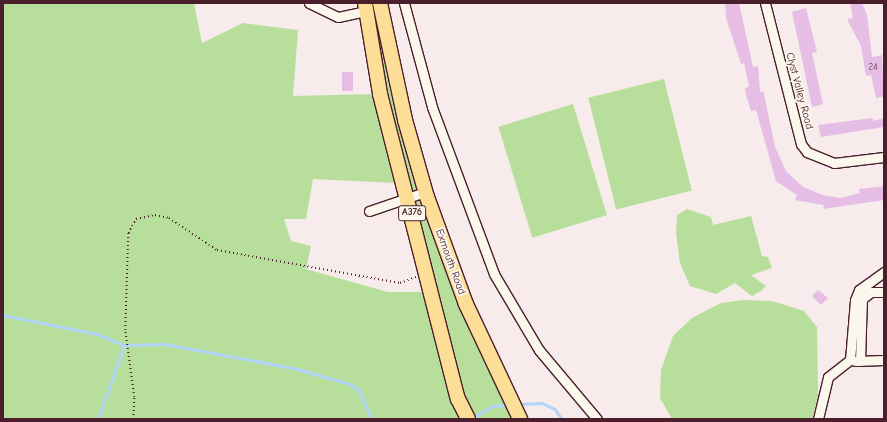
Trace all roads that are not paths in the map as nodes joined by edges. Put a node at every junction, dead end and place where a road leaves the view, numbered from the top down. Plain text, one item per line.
1 (309, 3) edge
2 (380, 3) edge
3 (404, 3) edge
4 (765, 3) edge
5 (365, 7) edge
6 (884, 157) edge
7 (425, 192) junction
8 (408, 196) junction
9 (369, 211) dead end
10 (884, 272) edge
11 (884, 292) edge
12 (850, 360) junction
13 (884, 360) edge
14 (860, 361) junction
15 (466, 416) edge
16 (520, 417) edge
17 (598, 419) edge
18 (818, 419) edge

1 - 5 street
2 - 7 highway, Exmouth Road / A376
3 - 17 street
4 - 6 street, Clyst Valley Road
5 - 8 highway, Exmouth Road / A376
7 - 8 street
7 - 16 highway, Exmouth Road / A376
8 - 9 street
8 - 15 highway, Exmouth Road / A376
10 - 12 street
11 - 14 street
12 - 14 street
12 - 18 street
13 - 14 street

